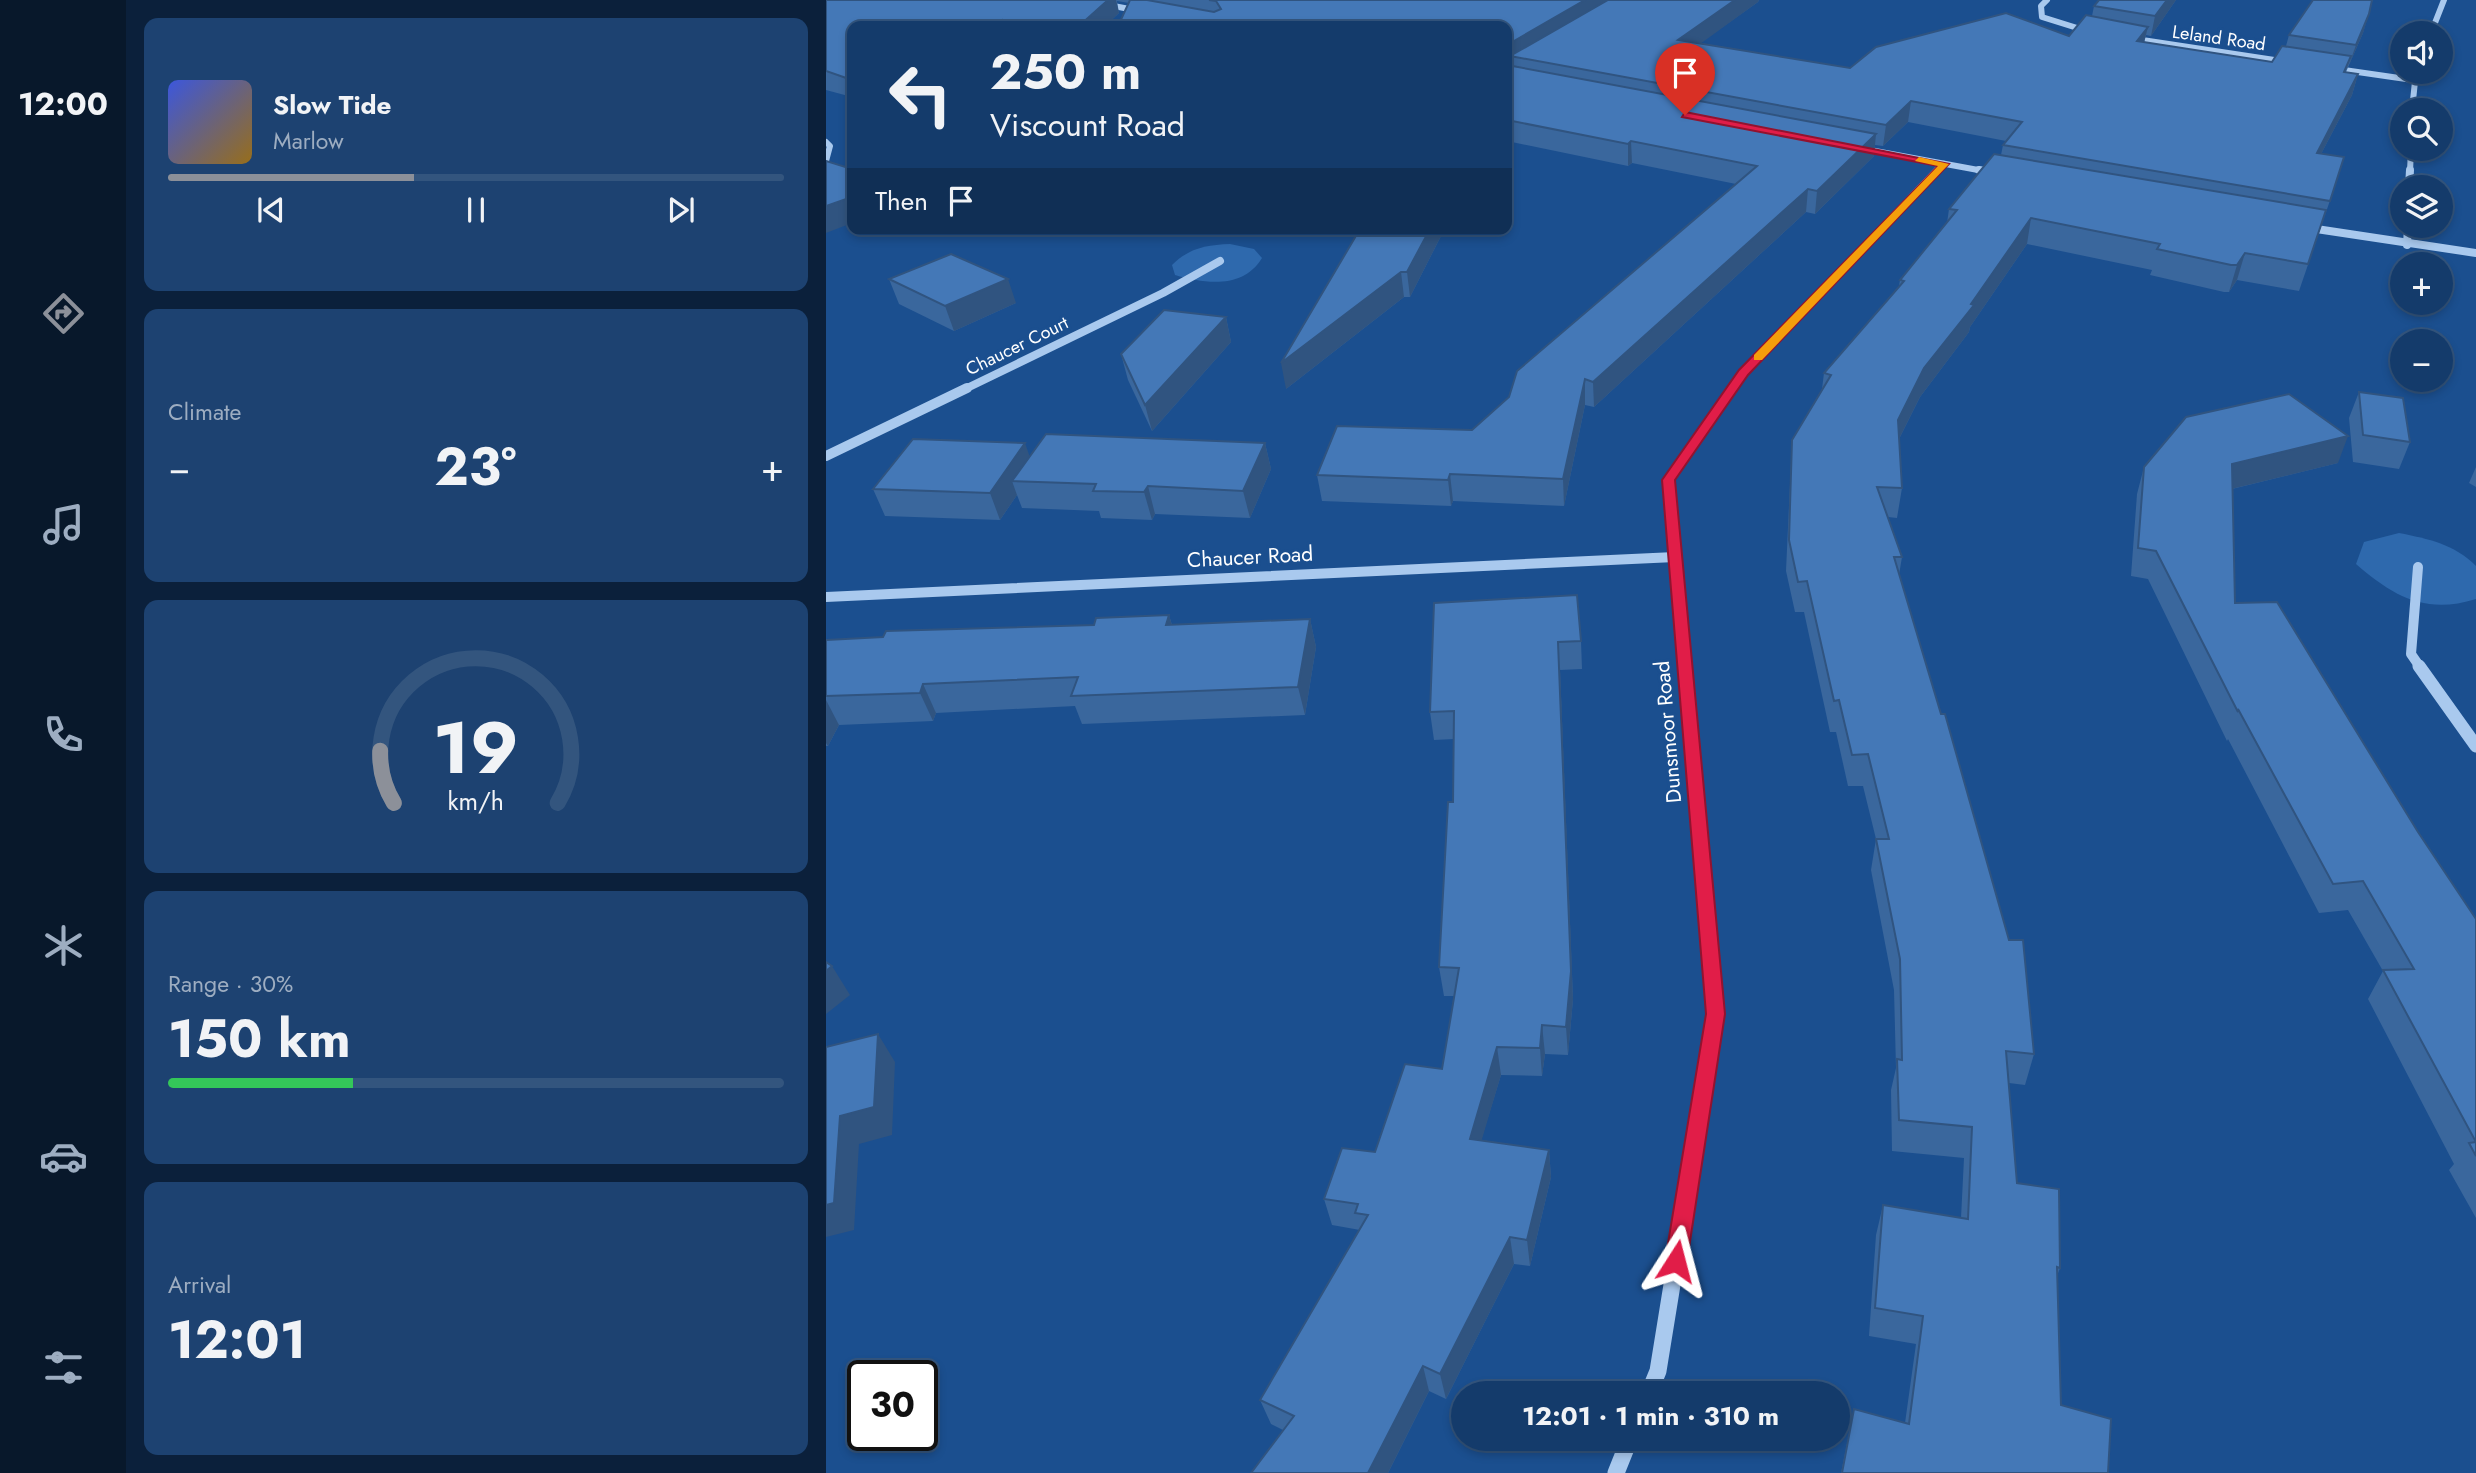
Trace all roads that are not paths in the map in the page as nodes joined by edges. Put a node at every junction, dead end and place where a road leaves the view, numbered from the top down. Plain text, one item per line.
1 (1082, 0) edge
2 (2047, 0) edge
3 (2444, 0) edge
4 (1144, 12) edge
5 (2436, 21) edge
6 (2104, 35) edge
7 (2117, 37) edge
8 (2292, 62) edge
9 (2319, 66) edge
10 (2390, 77) edge
11 (826, 142) edge
12 (1853, 147) edge
13 (826, 161) edge
14 (1944, 164) junction
15 (1999, 174) edge
16 (2288, 225) edge
17 (2407, 238) edge
18 (2407, 245) junction
19 (2476, 253) edge
20 (1220, 261) dead end
21 (826, 456) edge
22 (1675, 557) junction
23 (2418, 567) dead end
24 (826, 597) edge
25 (2476, 746) edge
26 (1654, 1381) edge
27 (1625, 1451) edge
28 (1616, 1473) edge

1 - 4 street
2 - 6 street
3 - 5 street
7 - 8 street, Leland Road
9 - 10 street
11 - 13 street
12 - 14 street
14 - 15 street
14 - 22 street, Dunsmoor Road
16 - 18 street
17 - 18 street
18 - 19 street
20 - 21 street, Chaucer Court
22 - 24 street, Chaucer Road
22 - 26 street, Dunsmoor Road
23 - 25 street
27 - 28 street

